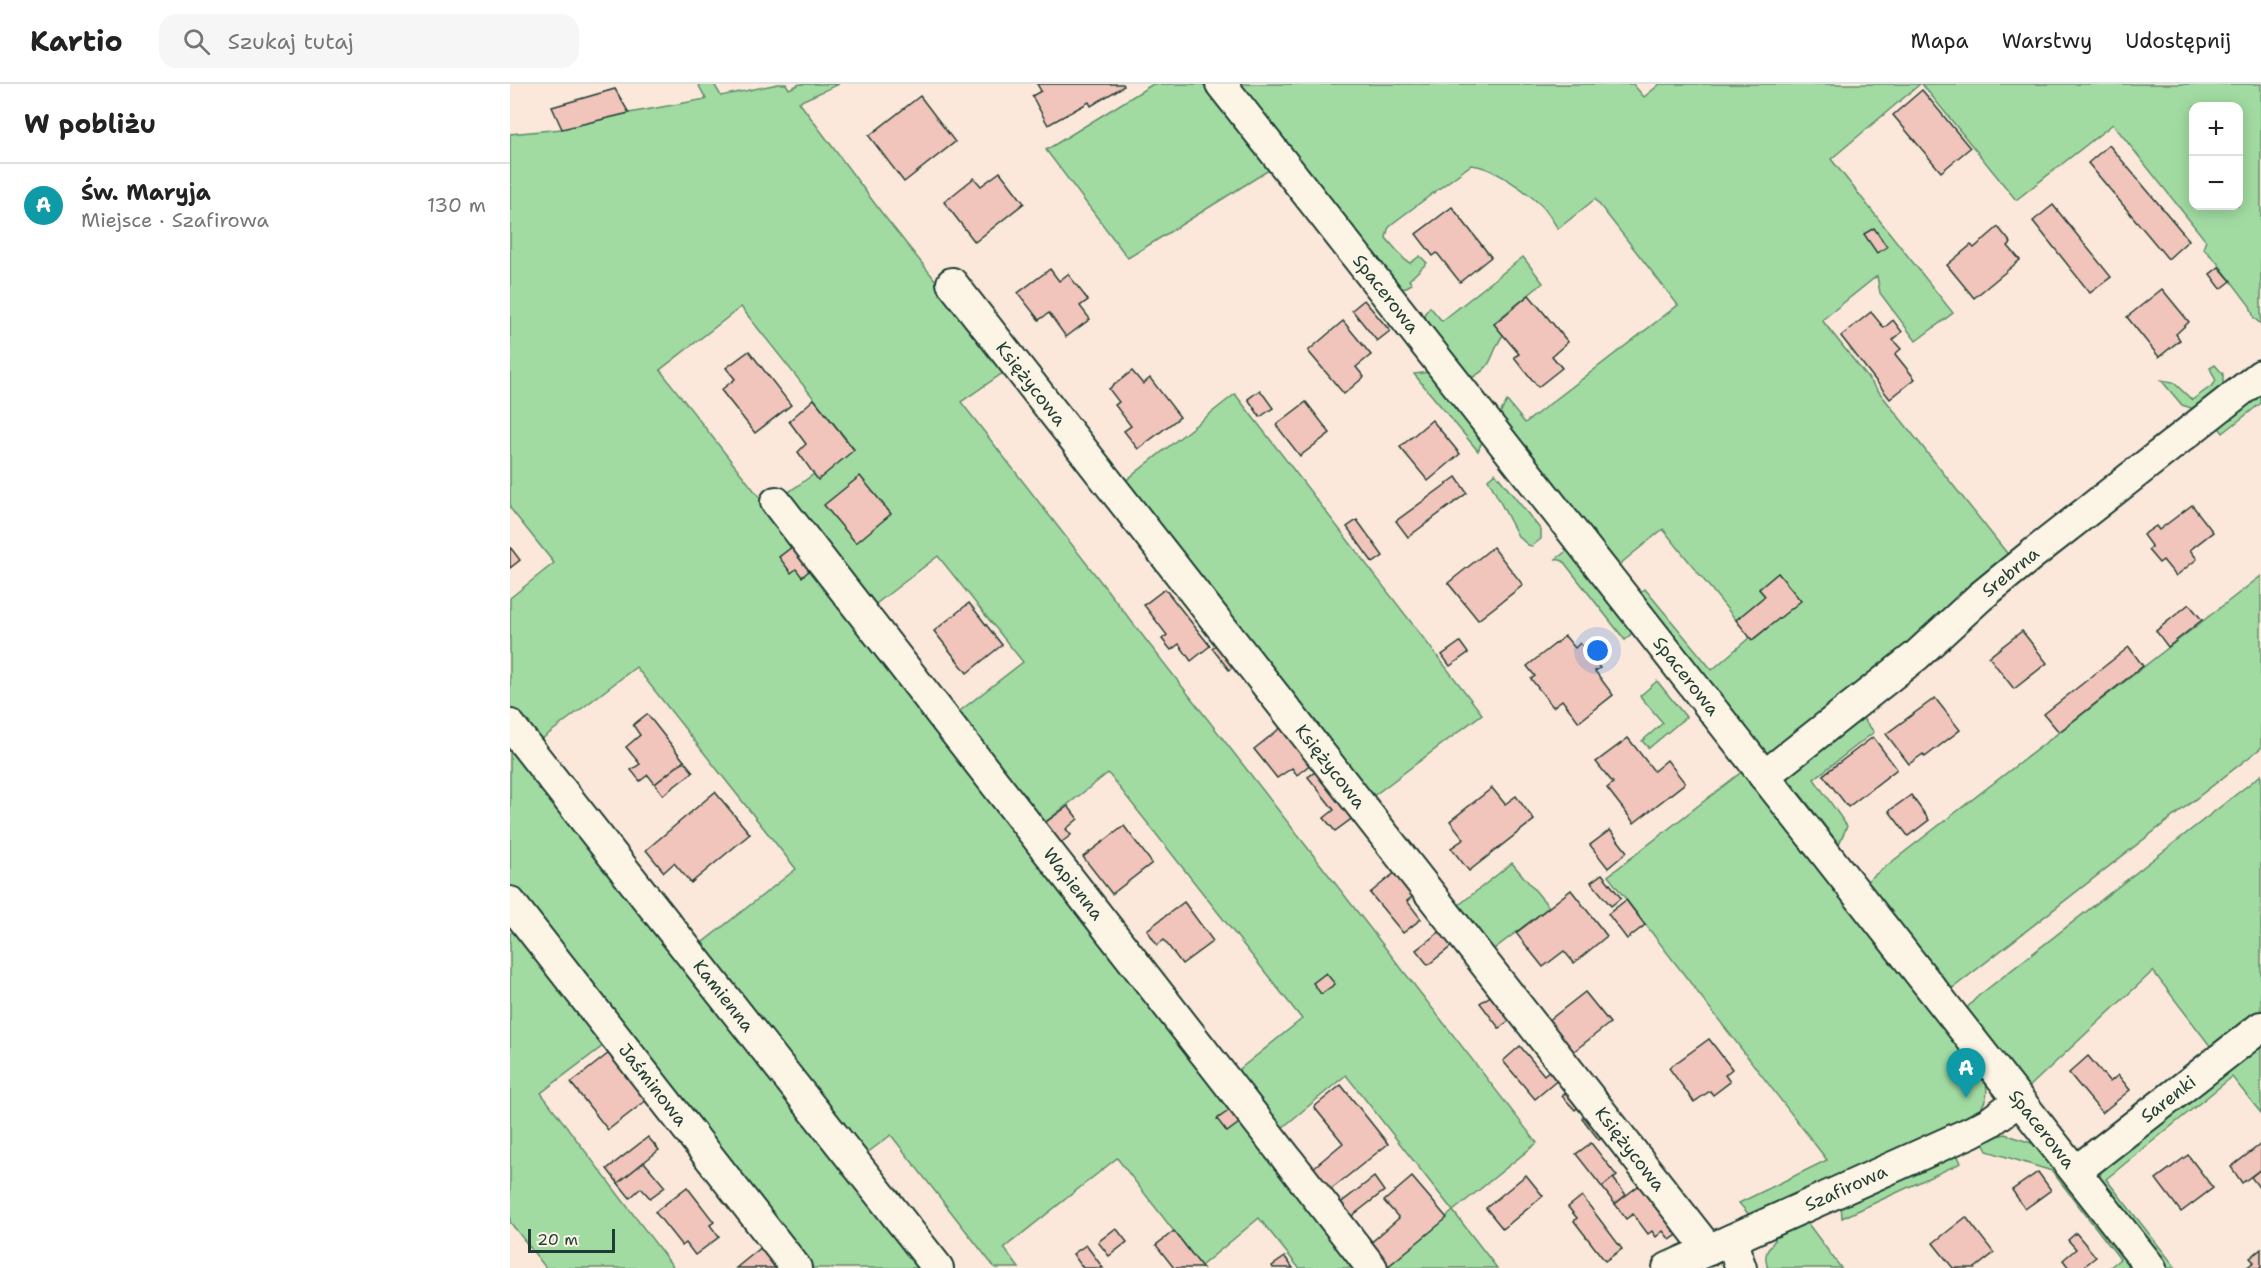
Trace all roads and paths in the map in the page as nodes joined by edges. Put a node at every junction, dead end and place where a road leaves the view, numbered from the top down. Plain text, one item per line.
1 (1221, 84) edge
2 (952, 283) dead end
3 (2261, 375) edge
4 (776, 502) dead end
5 (510, 725) edge
6 (1764, 776) junction
7 (510, 902) edge
8 (2261, 1027) edge
9 (2018, 1101) junction
10 (2076, 1171) junction
11 (1720, 1245) junction
12 (796, 1268) edge
13 (938, 1268) edge
14 (1372, 1268) edge
15 (1668, 1268) edge
16 (1741, 1268) edge
17 (2151, 1268) edge

1 - 6 street, Spacerowa
2 - 11 street, Księżycowa
3 - 6 street, Srebrna
4 - 14 street, Wapienna
5 - 13 street, Kamienna
6 - 9 street, Spacerowa
7 - 12 street, Jaśminowa
8 - 10 street, Sarenki
9 - 10 street, Spacerowa
9 - 11 street, Szafirowa
10 - 17 street, Spacerowa
11 - 15 street, Szafirowa
11 - 16 street, Księżycowa

